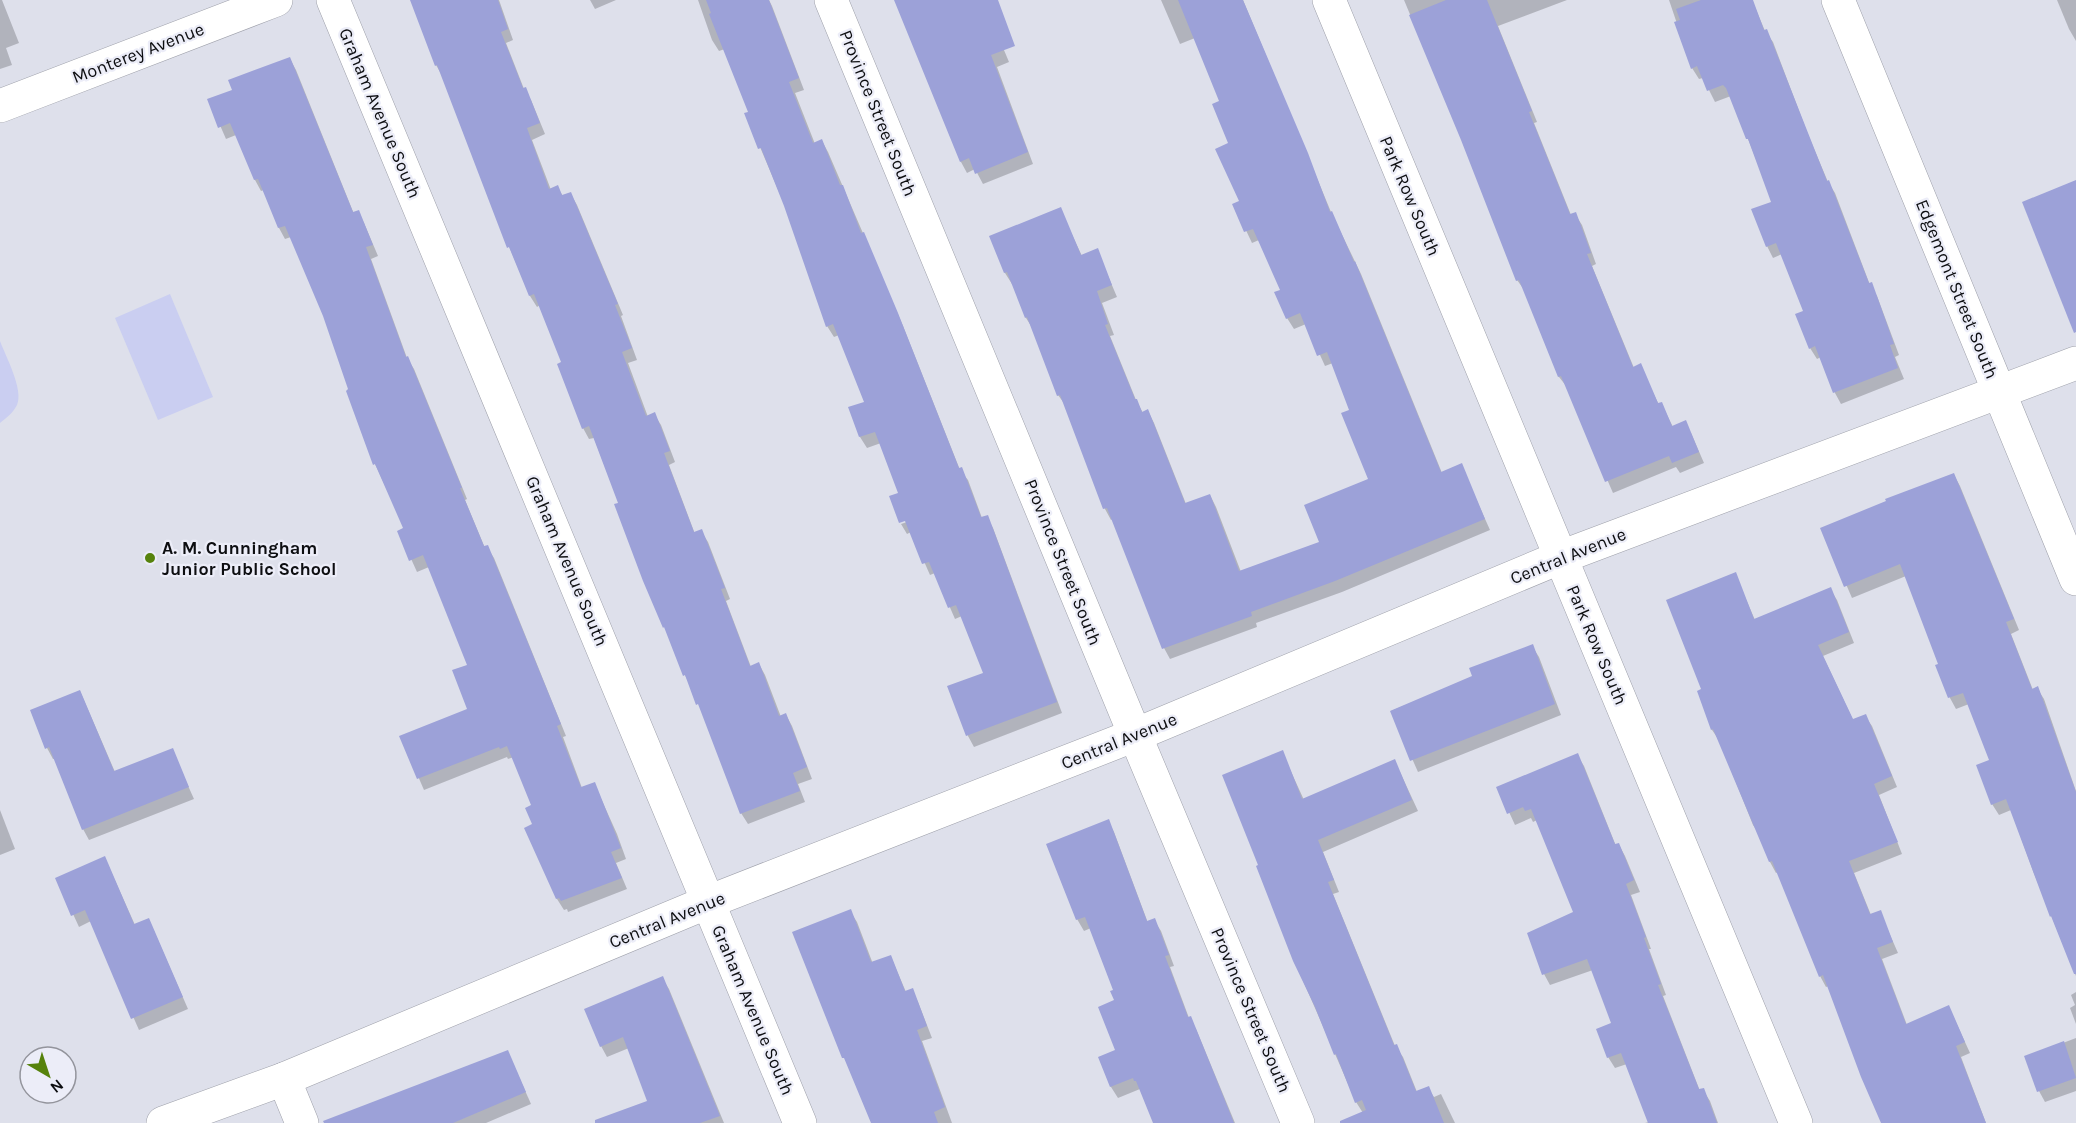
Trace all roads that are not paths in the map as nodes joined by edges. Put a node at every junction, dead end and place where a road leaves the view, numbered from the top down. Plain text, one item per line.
1 (276, 0) edge
2 (333, 0) edge
3 (831, 0) edge
4 (1329, 0) edge
5 (1838, 0) edge
6 (0, 106) edge
7 (2076, 363) edge
8 (2000, 393) junction
9 (1561, 557) junction
10 (2076, 579) edge
11 (1135, 735) junction
12 (708, 902) junction
13 (284, 1079) junction
14 (163, 1123) edge
15 (303, 1123) edge
16 (800, 1123) edge
17 (1298, 1123) edge
18 (1796, 1123) edge

1 - 6 street, Monterey Avenue
2 - 12 street, Graham Avenue South
3 - 11 street, Province Street South
4 - 9 street, Park Row South
5 - 8 street, Edgemont Street South
7 - 8 street, Central Avenue
8 - 9 street, Central Avenue
8 - 10 street, Edgemont Street South
9 - 11 street, Central Avenue
9 - 18 street, Park Row South
11 - 12 street, Central Avenue
11 - 17 street, Province Street South
12 - 13 street, Central Avenue
12 - 16 street, Graham Avenue South
13 - 14 street, Central Avenue
13 - 15 street

